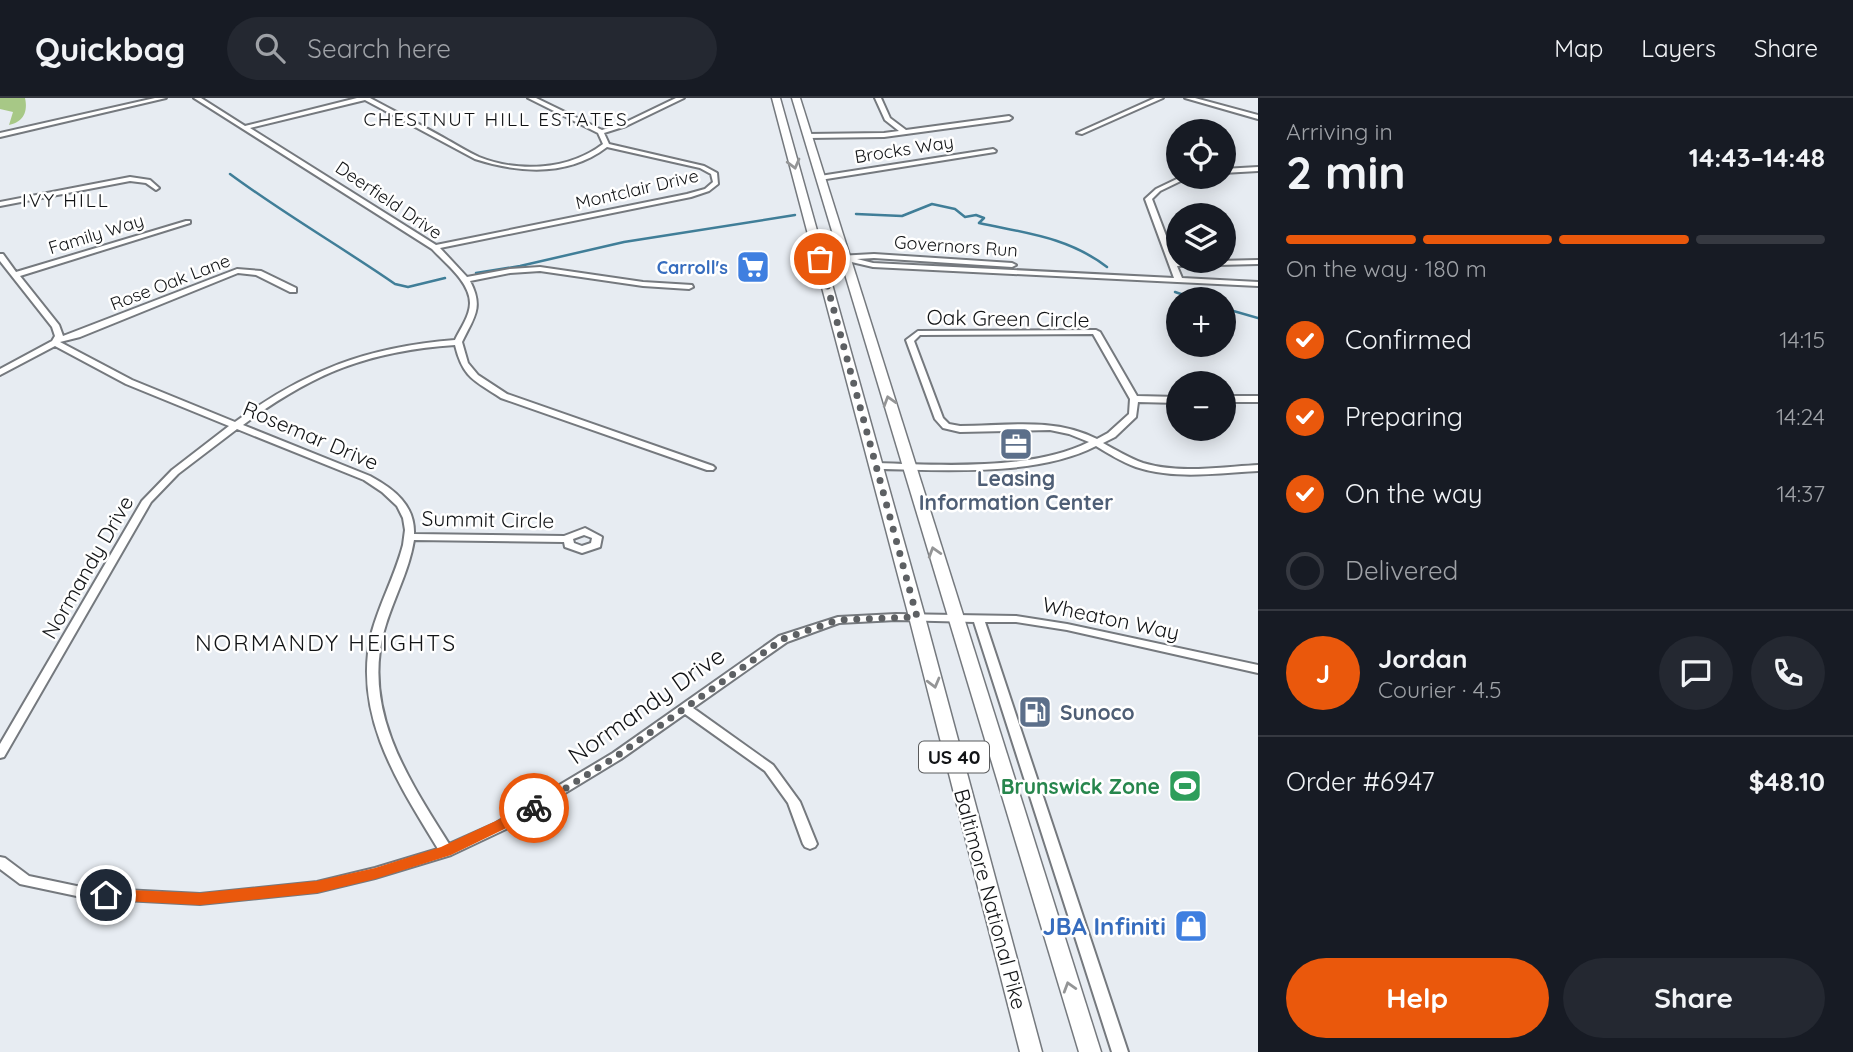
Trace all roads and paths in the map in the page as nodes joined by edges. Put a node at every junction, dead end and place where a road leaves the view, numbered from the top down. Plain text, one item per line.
1 (163, 98) edge
2 (197, 98) edge
3 (365, 98) edge
4 (531, 98) edge
5 (681, 98) edge
6 (776, 98) edge
7 (796, 98) edge
8 (877, 98) edge
9 (1160, 98) edge
10 (1188, 98) edge
11 (1258, 117) edge
12 (1010, 118) dead end
13 (247, 128) junction
14 (601, 132) junction
15 (904, 132) junction
16 (1080, 133) dead end
17 (0, 135) edge
18 (808, 136) junction
19 (606, 145) junction
20 (993, 151) dead end
21 (1258, 169) edge
22 (1236, 170) edge
23 (820, 178) junction
24 (1166, 186) edge
25 (156, 188) dead end
26 (0, 204) edge
27 (188, 222) dead end
28 (435, 247) junction
29 (1166, 248) edge
30 (0, 256) edge
31 (820, 259) junction
32 (846, 260) junction
33 (1258, 262) edge
34 (1236, 263) edge
35 (1176, 273) edge
36 (14, 275) junction
37 (1178, 278) junction
38 (465, 280) junction
39 (1258, 284) edge
40 (689, 287) dead end
41 (293, 290) dead end
42 (56, 342) junction
43 (458, 342) junction
44 (0, 372) edge
45 (1134, 399) junction
46 (1258, 399) edge
47 (1166, 400) edge
48 (1236, 400) edge
49 (236, 425) junction
50 (1098, 443) junction
51 (876, 466) junction
52 (908, 466) junction
53 (710, 468) dead end
54 (1258, 468) edge
55 (409, 537) junction
56 (566, 539) dead end
57 (917, 617) junction
58 (954, 618) junction
59 (978, 618) junction
60 (1258, 669) edge
61 (684, 708) junction
62 (0, 754) edge
63 (810, 844) dead end
64 (446, 851) junction
65 (0, 862) edge
66 (1031, 1052) edge
67 (1090, 1052) edge
68 (1120, 1052) edge

1 - 17 street
2 - 13 street, Deerfield Drive
3 - 13 street
3 - 19 street
4 - 14 street
5 - 14 street
6 -> 31 main road, Baltimore National Pike / US 40
7 - 18 main road, Baltimore National Pike / US 40
8 - 15 street
9 - 16 street
10 - 11 street
12 - 15 street
13 - 28 street, Deerfield Drive
14 - 19 street
15 - 18 street
18 - 23 main road, Baltimore National Pike / US 40
19 - 28 street, Montclair Drive
20 - 23 street, Brocks Way
21 - 22 street
23 - 32 main road, Baltimore National Pike / US 40
24 - 29 street
25 - 26 street
27 - 36 street, Family Way
28 - 38 street, Deerfield Drive
30 - 36 street
31 - 32 street, Governors Run
31 - 51 main road, Baltimore National Pike / US 40
32 - 37 street, Governors Run
52 -> 32 main road, Baltimore National Pike / US 40
33 - 34 street
35 - 37 street
36 - 42 street
37 - 39 street, Governors Run
38 - 40 street
38 - 43 street
41 - 42 street, Rose Oak Lane
42 - 44 street, Rose Oak Lane
42 - 49 street, Rosemar Drive
43 - 49 street, Normandy Drive
43 - 53 street
45 - 47 street
45 - 50 street
45 - 50 street, Oak Green Circle
46 - 48 street
49 - 55 street, Rosemar Drive
49 - 62 street, Normandy Drive
50 - 52 street
50 - 54 street
51 - 52 street
51 - 57 main road, Baltimore National Pike / US 40
58 -> 52 main road, Baltimore National Pike / US 40
55 - 56 street, Summit Circle
55 - 64 street
57 - 58 street, Normandy Drive
57 - 61 street, Normandy Drive
57 -> 66 main road, Baltimore National Pike / US 40
58 - 59 street, Wheaton Way
67 -> 58 main road, Baltimore National Pike / US 40
59 - 60 street, Wheaton Way
59 - 68 street
61 - 63 street
61 - 64 street, Normandy Drive
64 - 65 street, Normandy Drive

